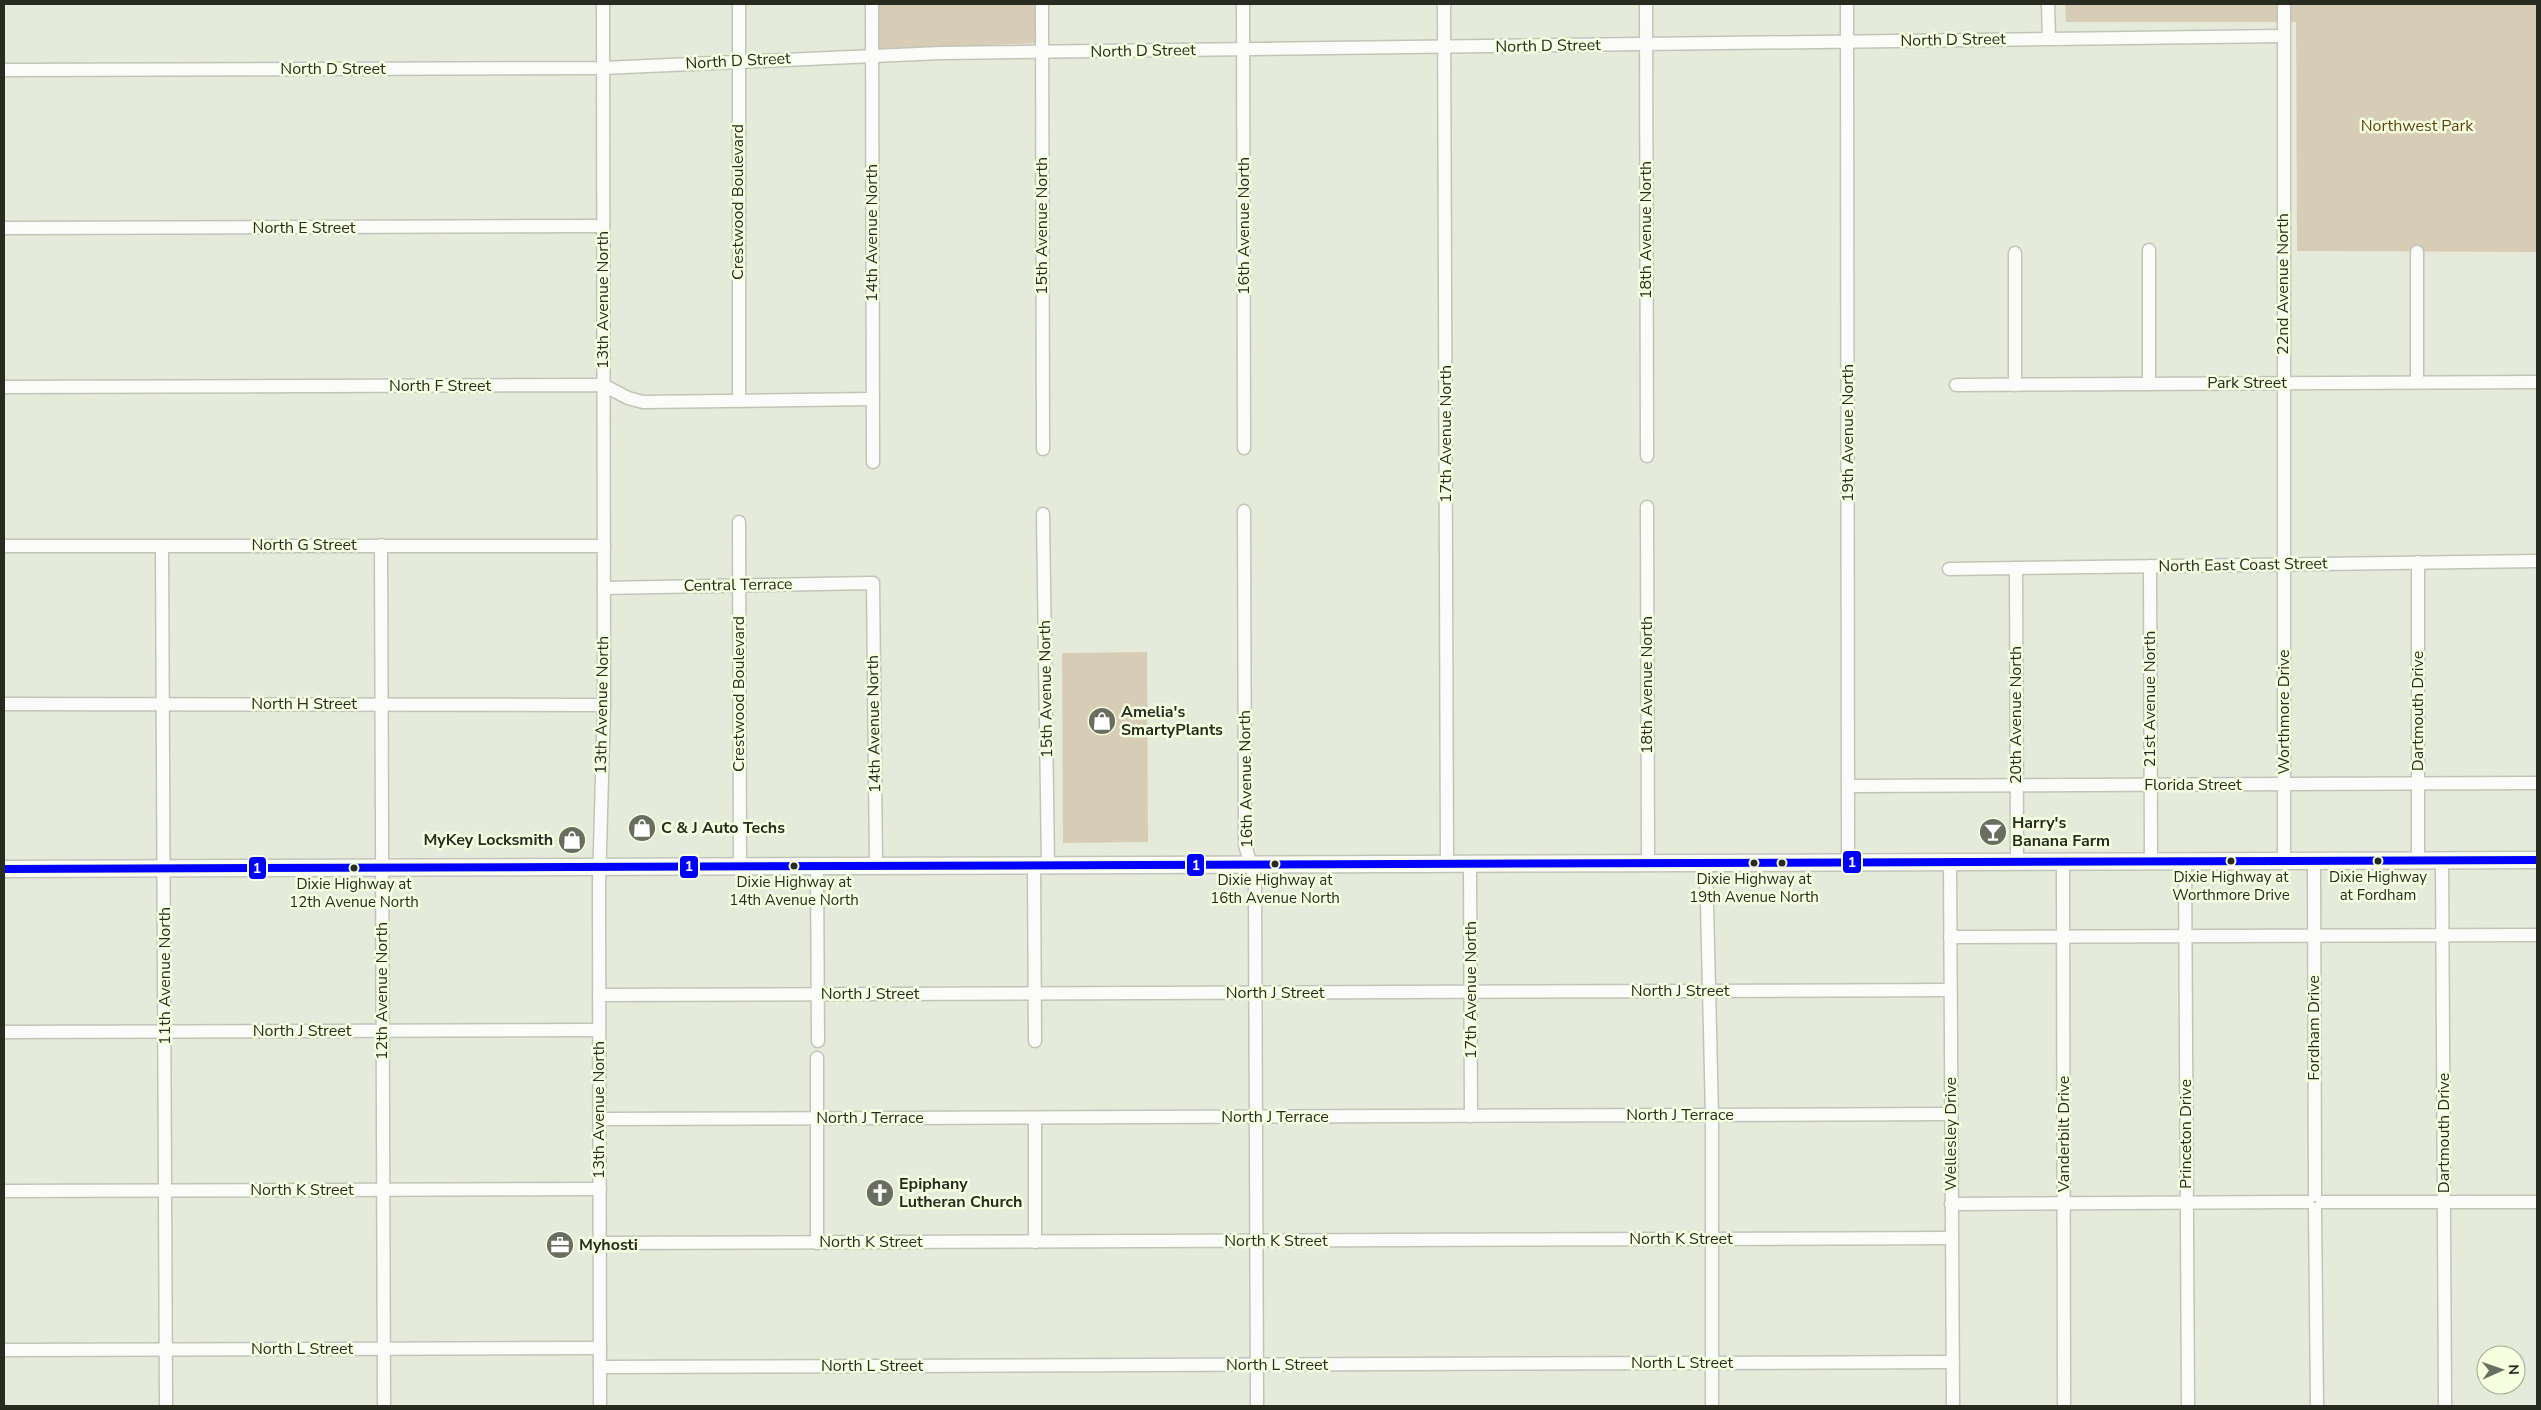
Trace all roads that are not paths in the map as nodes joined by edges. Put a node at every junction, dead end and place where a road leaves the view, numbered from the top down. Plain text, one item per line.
1 (603, 4) edge
2 (739, 4) edge
3 (872, 4) edge
4 (1042, 4) edge
5 (1243, 4) edge
6 (1444, 4) edge
7 (1646, 4) edge
8 (1847, 4) edge
9 (2048, 4) edge
10 (2284, 4) edge
11 (2282, 36) junction
12 (2049, 39) junction
13 (1847, 42) junction
14 (1646, 44) junction
15 (1444, 47) junction
16 (1243, 50) junction
17 (1042, 52) junction
18 (872, 55) junction
19 (738, 61) junction
20 (603, 68) junction
21 (4, 70) edge
22 (603, 226) junction
23 (4, 228) edge
24 (2149, 250) dead end
25 (2417, 252) dead end
26 (2015, 253) dead end
27 (2417, 382) junction
28 (2537, 382) edge
29 (2283, 383) junction
30 (2149, 384) junction
31 (604, 385) junction
32 (1956, 385) dead end
33 (2015, 385) junction
34 (4, 387) edge
35 (873, 399) junction
36 (739, 401) junction
37 (1244, 448) dead end
38 (1043, 449) dead end
39 (1647, 456) dead end
40 (873, 462) dead end
41 (1647, 507) dead end
42 (1244, 511) dead end
43 (1043, 514) dead end
44 (739, 522) dead end
45 (381, 545) junction
46 (4, 546) edge
47 (162, 546) junction
48 (604, 546) junction
49 (2537, 561) edge
50 (2418, 562) junction
51 (2284, 564) junction
52 (2150, 566) junction
53 (2016, 568) junction
54 (1950, 569) dead end
55 (873, 583) joint
56 (739, 585) junction
57 (604, 588) junction
58 (4, 704) edge
59 (163, 704) junction
60 (381, 704) junction
61 (604, 704) junction
62 (2284, 784) junction
63 (2418, 784) junction
64 (2537, 784) edge
65 (2016, 785) junction
66 (2150, 785) junction
67 (1849, 786) junction
68 (2284, 860) junction
69 (2314, 860) junction
70 (2418, 860) junction
71 (2442, 860) junction
72 (2537, 860) edge
73 (1950, 861) junction
74 (2063, 861) junction
75 (2151, 861) junction
76 (2185, 861) junction
77 (1648, 862) junction
78 (1706, 862) junction
79 (1848, 862) junction
80 (2017, 862) junction
81 (1470, 863) junction
82 (1447, 864) junction
83 (876, 865) junction
84 (1041, 865) junction
85 (1251, 865) junction
86 (599, 866) junction
87 (740, 866) junction
88 (816, 866) junction
89 (382, 867) junction
90 (165, 868) junction
91 (4, 869) edge
92 (2443, 935) junction
93 (2537, 935) edge
94 (2063, 936) junction
95 (2185, 936) junction
96 (2314, 936) junction
97 (1950, 937) junction
98 (1708, 990) junction
99 (1950, 990) junction
100 (1471, 992) junction
101 (1256, 993) junction
102 (1035, 994) junction
103 (599, 995) junction
104 (816, 995) junction
105 (599, 1030) junction
106 (382, 1031) junction
107 (4, 1032) edge
108 (164, 1032) junction
109 (818, 1041) dead end
110 (1035, 1041) dead end
111 (817, 1058) dead end
112 (1951, 1114) junction
113 (1712, 1115) junction
114 (1471, 1116) junction
115 (1256, 1117) junction
116 (817, 1118) junction
117 (1035, 1118) junction
118 (600, 1119) junction
119 (600, 1189) junction
120 (165, 1190) junction
121 (383, 1190) junction
122 (4, 1191) edge
123 (2315, 1202) junction
124 (2444, 1202) junction
125 (2537, 1202) edge
126 (2064, 1203) junction
127 (2186, 1203) junction
128 (1951, 1204) junction
129 (1951, 1238) junction
130 (1712, 1239) junction
131 (1256, 1241) junction
132 (817, 1242) junction
133 (1035, 1242) junction
134 (600, 1243) junction
135 (384, 1348) junction
136 (600, 1348) junction
137 (165, 1349) junction
138 (4, 1350) edge
139 (1953, 1362) junction
140 (1712, 1363) junction
141 (1257, 1365) junction
142 (600, 1367) junction
143 (166, 1406) edge
144 (384, 1406) edge
145 (600, 1406) edge
146 (1257, 1406) edge
147 (1712, 1406) edge
148 (1953, 1406) edge
149 (2064, 1406) edge
150 (2188, 1406) edge
151 (2317, 1406) edge
152 (2444, 1406) edge

1 - 20 street, 13th Avenue North
2 - 19 street, Crestwood Boulevard
3 - 18 street, 14th Avenue North
4 - 17 street, 15th Avenue North
5 - 16 street, 16th Avenue North
6 - 15 street, 17th Avenue North
7 - 14 street, 18th Avenue North
8 - 13 street, 19th Avenue North
9 - 12 street
10 - 11 street, 22nd Avenue North
11 - 12 street, North D Street
11 - 29 street, 22nd Avenue North
12 - 13 street, North D Street
13 - 14 street, North D Street
13 - 67 street, 19th Avenue North
14 - 15 street, North D Street
14 - 39 street, 18th Avenue North
15 - 16 street, North D Street
15 - 82 street, 17th Avenue North
16 - 17 street, North D Street
16 - 37 street, 16th Avenue North
17 - 18 street, North D Street
17 - 38 street, 15th Avenue North
18 - 19 street, North D Street
18 - 35 street, 14th Avenue North
19 - 20 street, North D Street
19 - 36 street, Crestwood Boulevard
20 - 21 street, North D Street
20 - 22 street, 13th Avenue North
22 - 23 street, North E Street
22 - 31 street, 13th Avenue North
24 - 30 street
25 - 27 street
26 - 33 street
27 - 28 street, Park Street
27 - 29 street, Park Street
29 - 30 street, Park Street
29 - 51 street, 22nd Avenue North
30 - 33 street, Park Street
31 - 34 street, North F Street
31 - 36 street, North F Street
31 - 48 street, 13th Avenue North
32 - 33 street, Park Street
35 - 36 street, North F Street
35 - 40 street, 14th Avenue North
41 - 77 street, 18th Avenue North
42 - 85 street, 16th Avenue North
43 - 84 street, 15th Avenue North
44 - 56 street, Crestwood Boulevard
45 - 47 street, North G Street
45 - 48 street, North G Street
45 - 60 street, 12th Avenue North
46 - 47 street, North G Street
47 - 59 street, 11th Avenue North
48 - 57 street, 13th Avenue North
49 - 50 street, North East Coast Street
50 - 51 street, North East Coast Street
50 - 63 street, Dartmouth Drive
51 - 52 street, North East Coast Street
51 - 62 street, Worthmore Drive
52 - 53 street, North East Coast Street
52 - 66 street, 21st Avenue North
53 - 54 street, North East Coast Street
53 - 65 street, 20th Avenue North
55 - 56 street, Central Terrace
55 - 83 street, 14th Avenue North
56 - 57 street, Central Terrace
56 - 87 street, Crestwood Boulevard
57 - 61 street, 13th Avenue North
58 - 59 street, North H Street
59 - 60 street, North H Street
59 - 90 street, 11th Avenue North
60 - 61 street, North H Street
60 - 89 street, 12th Avenue North
61 - 86 street, 13th Avenue North
62 - 63 street, Florida Street
62 - 66 street, Florida Street
62 - 68 street, Worthmore Drive
63 - 64 street, Florida Street
63 - 70 street, Dartmouth Drive
65 - 66 street, Florida Street
65 - 67 street, Florida Street
65 - 80 street, 20th Avenue North
66 - 75 street, 21st Avenue North
67 - 79 street, 19th Avenue North
68 - 69 main road
68 - 76 main road
69 - 70 main road
69 - 96 street, Fordham Drive
70 - 71 main road
71 - 72 main road
71 - 92 street, Dartmouth Drive
73 - 79 main road
73 - 80 main road
73 - 97 street, Wellesley Drive
74 - 75 main road
74 - 80 main road
74 - 94 street, Vanderbilt Drive
75 - 76 main road
76 - 95 street, Princeton Drive
77 - 78 main road
77 - 81 main road
78 - 79 main road
78 - 98 street
81 - 82 main road
81 - 100 street, 17th Avenue North
82 - 85 main road
83 - 84 main road
83 - 88 main road
84 - 85 main road
84 - 102 street, 15th Avenue North
85 - 101 street, 16th Avenue North
86 - 87 main road
86 - 89 main road
86 - 103 street, 13th Avenue North
87 - 88 main road
88 - 104 street
89 - 90 main road
89 - 106 street, 12th Avenue North
90 - 91 main road
90 - 108 street, 11th Avenue North
92 - 93 street
92 - 96 street
92 - 124 street, Dartmouth Drive
94 - 95 street
94 - 97 street
94 - 126 street, Vanderbilt Drive
95 - 96 street
95 - 127 street, Princeton Drive
96 - 123 street, Fordham Drive
97 - 99 street, Wellesley Drive
98 - 99 street, North J Street
98 - 100 street, North J Street
98 - 113 street
99 - 112 street, Wellesley Drive
100 - 101 street, North J Street
100 - 114 street, 17th Avenue North
101 - 102 street, North J Street
101 - 115 street, 16th Avenue North
102 - 104 street, North J Street
102 - 110 street, 15th Avenue North
103 - 104 street, North J Street
103 - 105 street, 13th Avenue North
104 - 109 street
105 - 106 street, North J Street
105 - 118 street, 13th Avenue North
106 - 108 street, North J Street
106 - 121 street, 12th Avenue North
107 - 108 street, North J Street
108 - 120 street, 11th Avenue North
111 - 116 street
112 - 113 street, North J Terrace
112 - 128 street, Wellesley Drive
113 - 114 street, North J Terrace
113 - 130 street
114 - 115 street, North J Terrace
115 - 117 street, North J Terrace
115 - 131 street, 16th Avenue North
116 - 117 street, North J Terrace
116 - 118 street, North J Terrace
116 - 132 street
117 - 133 street
118 - 119 street, 13th Avenue North
119 - 121 street, North K Street
119 - 134 street, 13th Avenue North
120 - 121 street, North K Street
120 - 122 street, North K Street
120 - 137 street, 11th Avenue North
121 - 135 street, 12th Avenue North
123 - 124 street
123 - 127 street
123 - 151 street, Fordham Drive
124 - 125 street
124 - 152 street, Dartmouth Drive
126 - 127 street
126 - 128 street
126 - 149 street, Vanderbilt Drive
127 - 150 street, Princeton Drive
128 - 129 street, Wellesley Drive
129 - 130 street, North K Street
129 - 139 street, Wellesley Drive
130 - 131 street, North K Street
130 - 140 street
131 - 133 street, North K Street
131 - 141 street, 16th Avenue North
132 - 133 street, North K Street
132 - 134 street, North K Street
134 - 136 street, 13th Avenue North
135 - 136 street, North L Street
135 - 137 street, North L Street
135 - 144 street, 12th Avenue North
136 - 142 street, 13th Avenue North
137 - 138 street, North L Street
137 - 143 street, 11th Avenue North
139 - 140 street, North L Street
139 - 148 street, Wellesley Drive
140 - 141 street, North L Street
140 - 147 street
141 - 142 street, North L Street
141 - 146 street, 16th Avenue North
142 - 145 street, 13th Avenue North

